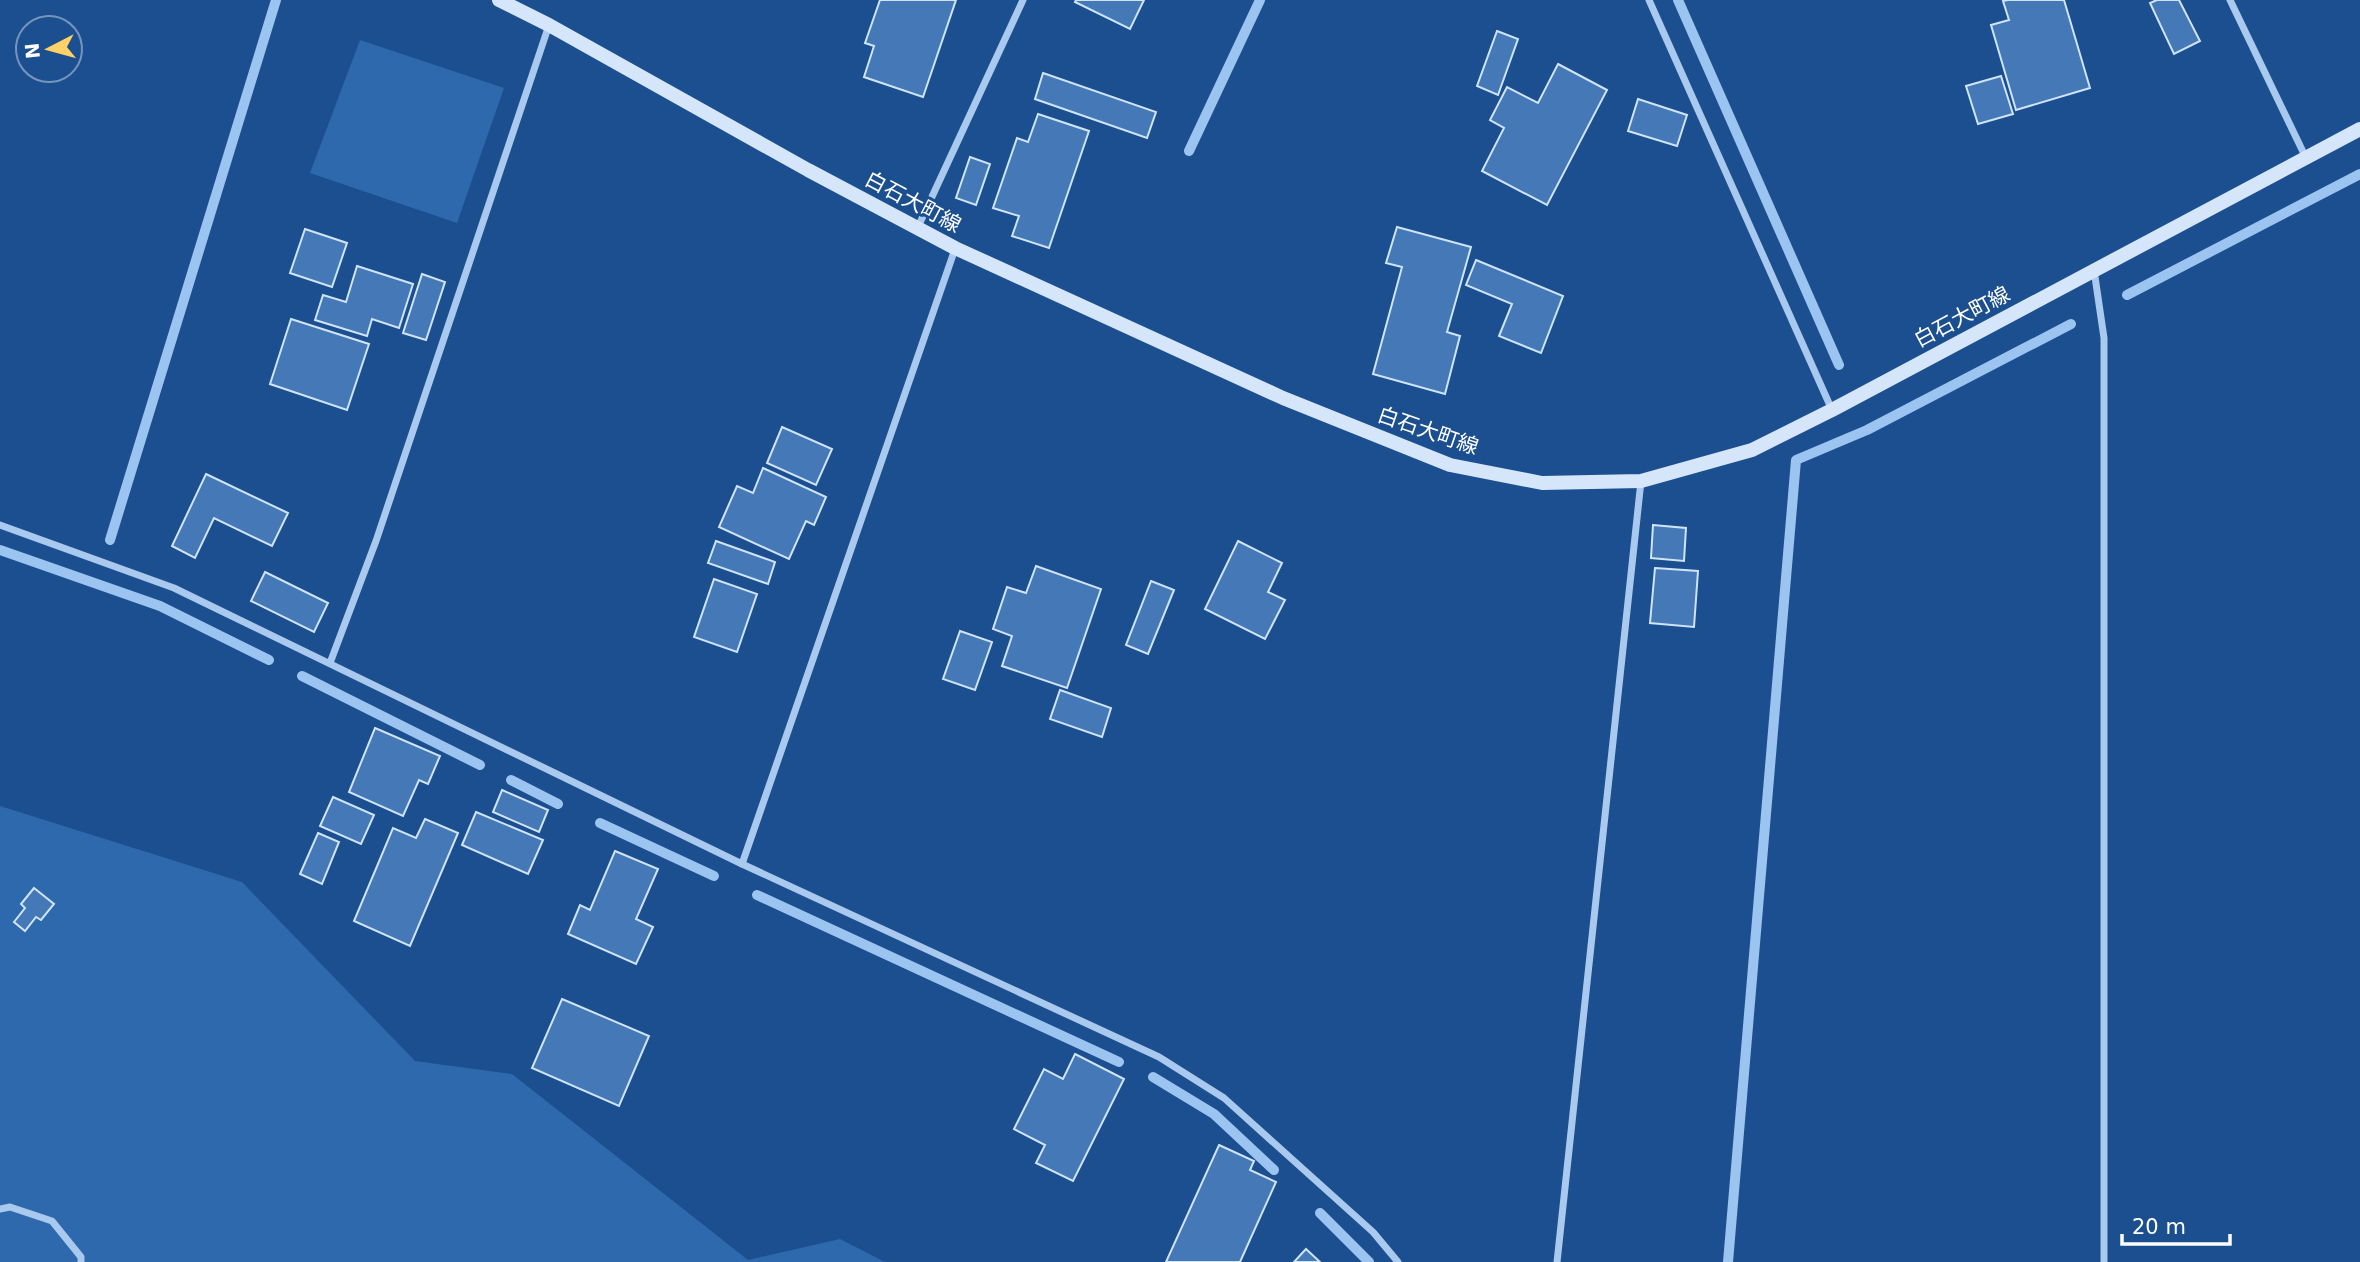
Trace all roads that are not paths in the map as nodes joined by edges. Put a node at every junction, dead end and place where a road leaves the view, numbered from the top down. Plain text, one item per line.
1 (499, 0) edge
2 (1024, 0) edge
3 (1650, 0) edge
4 (2230, 0) edge
5 (549, 25) junction
6 (2360, 129) edge
7 (2306, 158) junction
8 (918, 227) junction
9 (955, 248) junction
10 (2094, 270) junction
11 (1832, 410) junction
12 (1641, 481) junction
13 (0, 525) edge
14 (330, 663) junction
15 (742, 864) junction
16 (0, 1209) edge
17 (81, 1262) edge
18 (1398, 1262) edge
19 (1557, 1262) edge
20 (2104, 1262) edge

1 - 5 main road, 白石大町線
2 - 8 street
3 - 11 street
4 - 7 street
5 - 8 main road, 白石大町線
5 - 14 street
6 - 7 main road, 白石大町線
7 - 10 main road, 白石大町線
8 - 9 main road, 白石大町線
9 - 12 main road, 白石大町線
9 - 15 street
10 - 11 main road, 白石大町線
10 - 20 street
11 - 12 main road, 白石大町線
12 - 19 street
13 - 14 street
14 - 15 street
15 - 18 street
16 - 17 street

